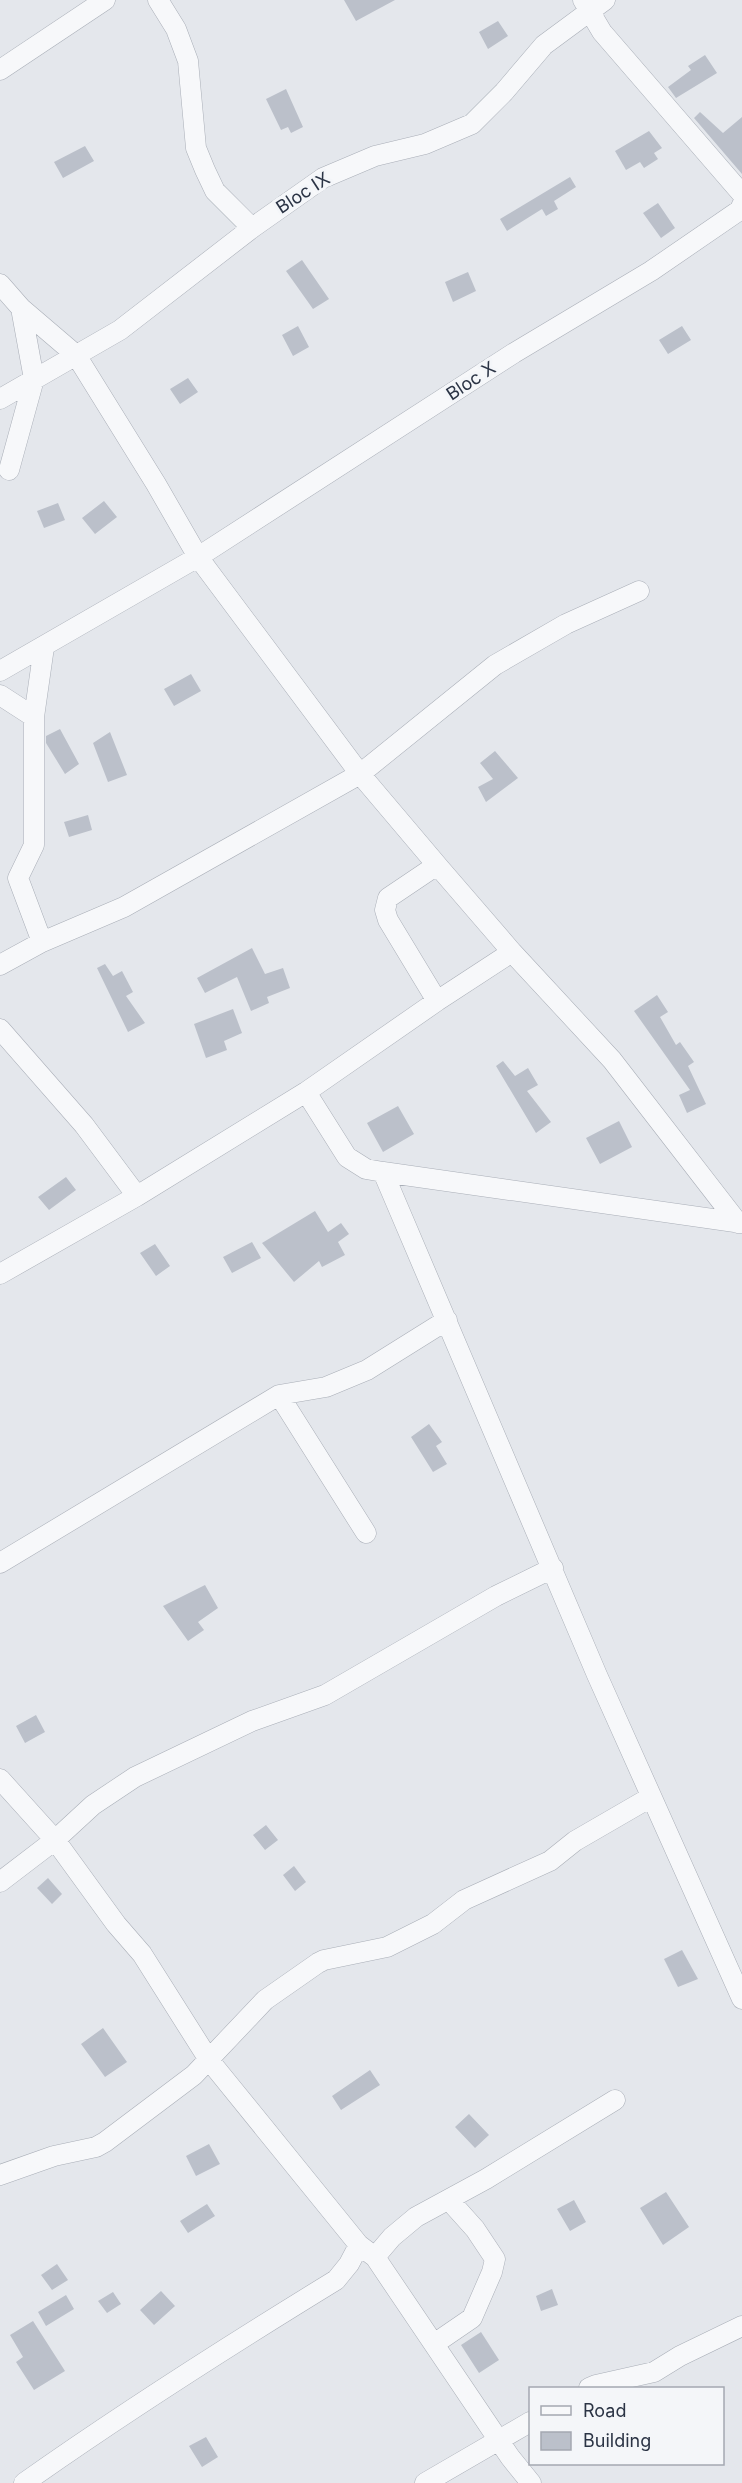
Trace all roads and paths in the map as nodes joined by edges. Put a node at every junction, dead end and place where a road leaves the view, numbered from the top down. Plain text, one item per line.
1 (105, 0) edge
2 (158, 0) edge
3 (593, 4) edge
4 (0, 70) edge
5 (742, 194) edge
6 (742, 205) edge
7 (252, 228) junction
8 (0, 284) edge
9 (21, 308) junction
10 (76, 355) junction
11 (34, 379) junction
12 (0, 399) edge
13 (9, 470) dead end
14 (198, 557) junction
15 (639, 591) dead end
16 (44, 647) junction
17 (0, 671) edge
18 (0, 695) edge
19 (34, 717) junction
20 (360, 774) junction
21 (437, 865) junction
22 (42, 942) junction
23 (512, 952) junction
24 (0, 965) edge
25 (437, 1001) junction
26 (0, 1029) edge
27 (306, 1092) junction
28 (383, 1172) junction
29 (137, 1196) junction
30 (740, 1223) edge
31 (0, 1274) edge
32 (447, 1320) junction
33 (279, 1395) junction
34 (366, 1533) dead end
35 (0, 1563) edge
36 (553, 1568) junction
37 (0, 1779) edge
38 (651, 1797) junction
39 (55, 1840) junction
40 (0, 1882) edge
41 (742, 1999) edge
42 (209, 2061) junction
43 (615, 2100) dead end
44 (0, 2175) edge
45 (449, 2200) junction
46 (367, 2251) junction
47 (742, 2326) edge
48 (434, 2344) junction
49 (591, 2387) edge
50 (529, 2423) edge
51 (498, 2440) junction
52 (24, 2483) edge
53 (425, 2483) edge
54 (531, 2483) edge

1 - 4 street
2 - 7 street
3 - 5 street
3 - 7 street, Bloc IX
6 - 14 street, Bloc X
7 - 10 street, Bloc IX
8 - 9 street
9 - 10 street
9 - 11 street
10 - 11 street, Bloc IX
10 - 14 street
11 - 12 street, Bloc IX
11 - 13 street
14 - 16 street, Bloc X
14 - 20 street
15 - 20 street
16 - 17 street, Bloc X
16 - 19 street
18 - 19 street
19 - 22 street
20 - 21 street
20 - 22 street
21 - 23 street
21 - 25 street
22 - 24 street
23 - 25 street
23 - 30 street
25 - 27 street
26 - 29 street
27 - 28 street
27 - 29 street
28 - 30 street
28 - 32 street
29 - 31 street
32 - 33 street
32 - 36 street
33 - 34 street
33 - 35 street
36 - 38 street
36 - 39 street
37 - 39 street
38 - 41 street
38 - 42 street
39 - 40 street
39 - 42 street
42 - 44 street
42 - 46 street
43 - 45 street
45 - 46 street
45 - 48 street
46 - 48 street
46 - 52 street
47 - 49 street
48 - 51 street
50 - 51 street
51 - 53 street
51 - 54 street

